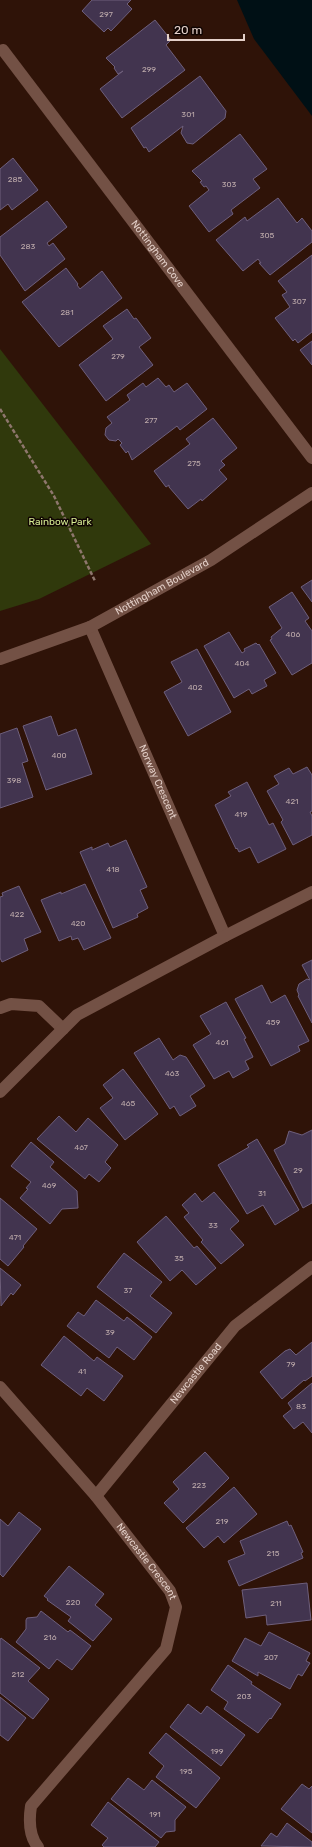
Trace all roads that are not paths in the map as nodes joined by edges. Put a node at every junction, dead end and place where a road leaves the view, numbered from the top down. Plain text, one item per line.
1 (3, 50) dead end
2 (312, 458) edge
3 (312, 493) edge
4 (90, 627) junction
5 (0, 659) edge
6 (312, 892) edge
7 (225, 936) junction
8 (0, 1008) edge
9 (63, 1029) junction
10 (0, 1092) edge
11 (312, 1267) edge
12 (0, 1387) edge
13 (96, 1496) junction
14 (38, 1847) edge

1 - 2 street, Nottingham Cove
3 - 4 street, Nottingham Boulevard
4 - 5 street, Nottingham Boulevard
4 - 7 street, Norway Crescent
6 - 7 street
7 - 9 street
8 - 9 street
9 - 10 street
11 - 13 street, Newcastle Road
12 - 13 street, Newcastle Crescent
13 - 14 street, Newcastle Crescent

